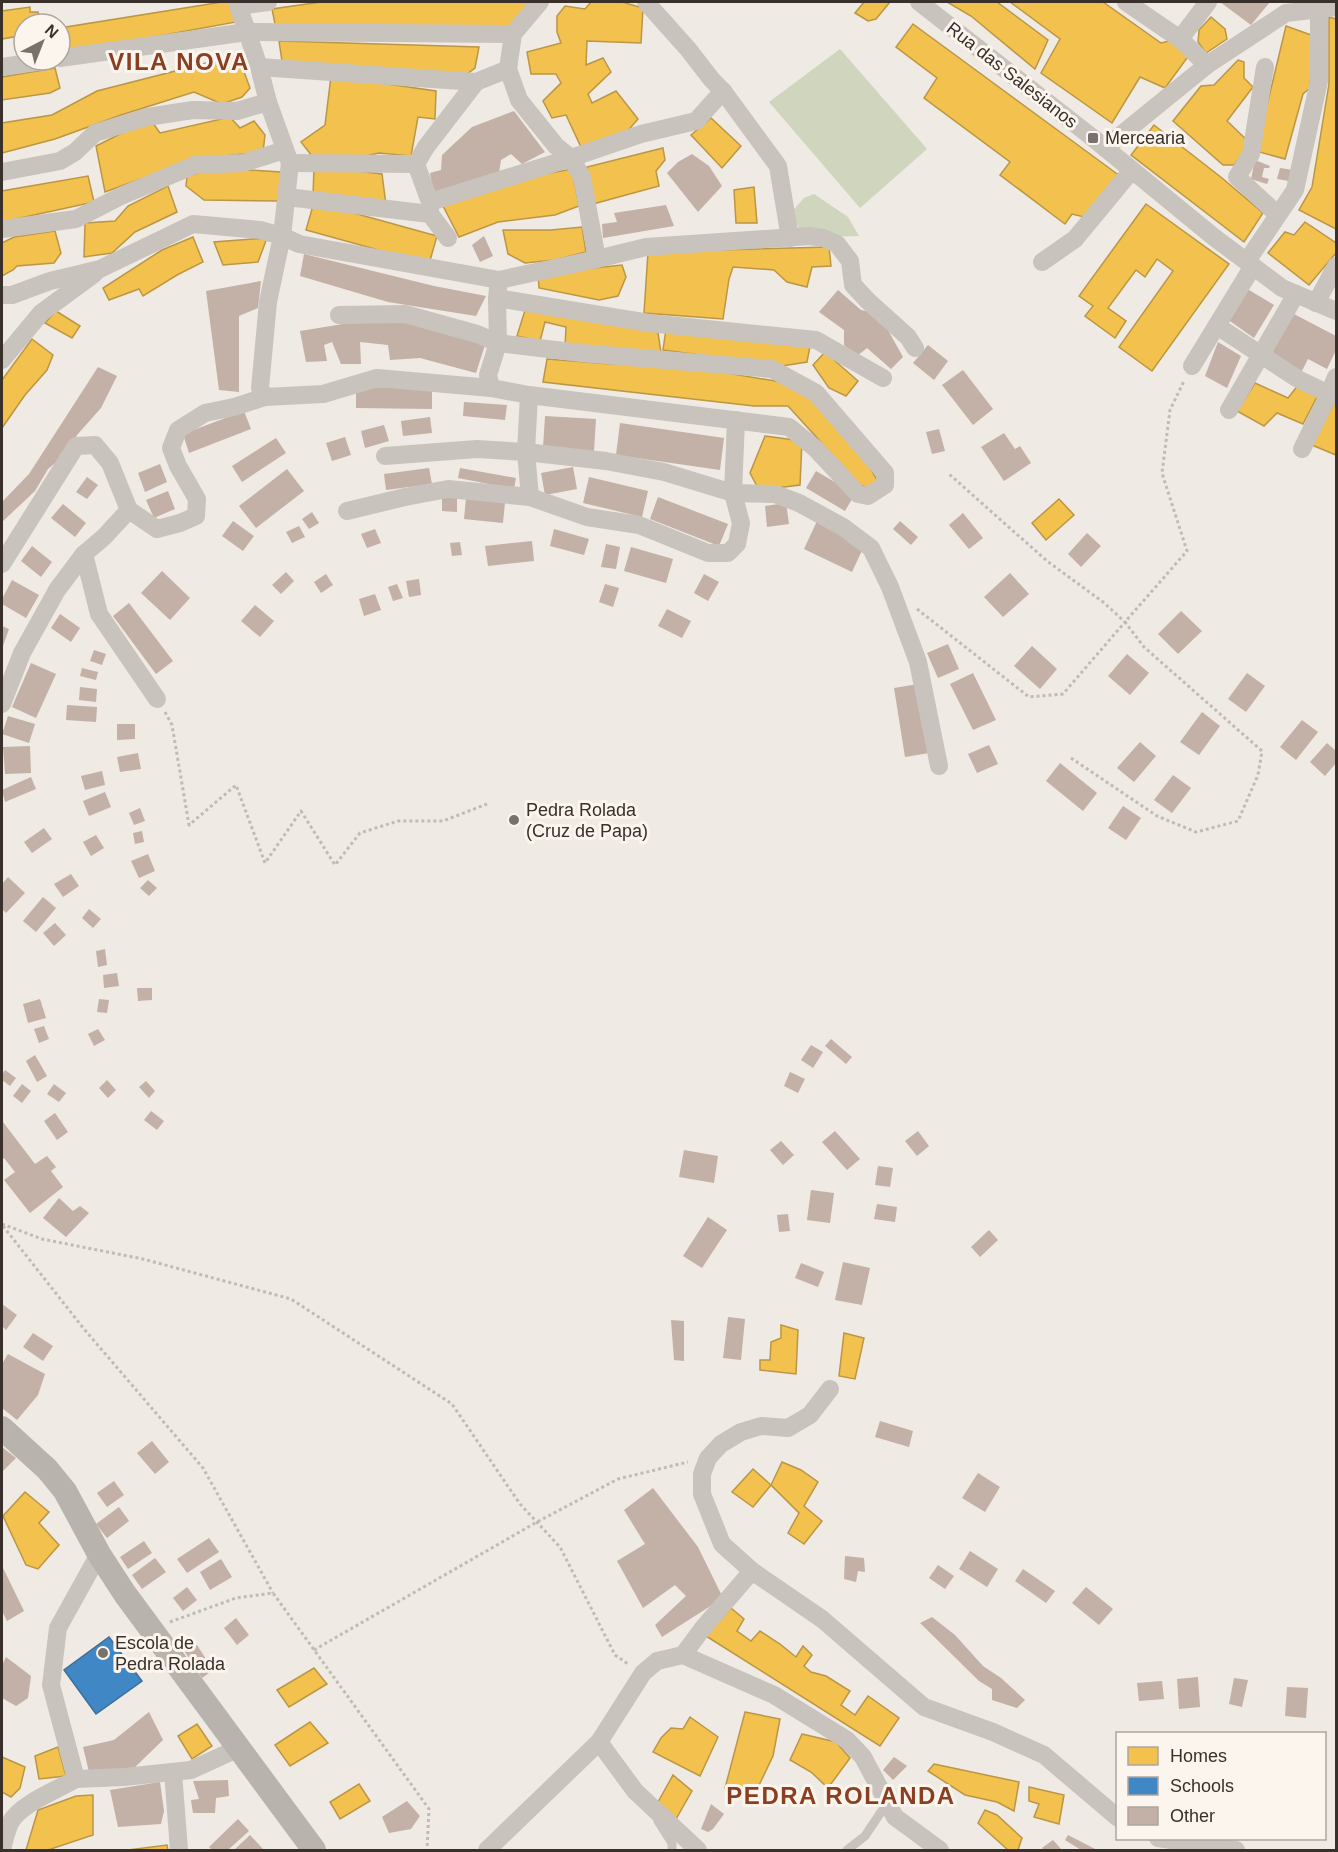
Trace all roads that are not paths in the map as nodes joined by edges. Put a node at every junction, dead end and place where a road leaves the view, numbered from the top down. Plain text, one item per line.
1 (268, 2) edge
2 (540, 2) edge
3 (646, 2) edge
4 (919, 2) edge
5 (1126, 2) edge
6 (1209, 2) edge
7 (237, 4) edge
8 (1328, 8) edge
9 (247, 32) junction
10 (513, 34) junction
11 (1180, 39) junction
12 (72, 56) edge
13 (1207, 65) junction
14 (260, 67) junction
15 (1266, 67) dead end
16 (508, 69) junction
17 (476, 82) junction
18 (723, 91) junction
19 (268, 102) junction
20 (1105, 148) junction
21 (288, 157) junction
22 (571, 158) junction
23 (416, 164) junction
24 (1132, 170) junction
25 (2, 172) edge
26 (286, 197) junction
27 (430, 208) junction
28 (1278, 215) junction
29 (2, 229) edge
30 (282, 236) junction
31 (448, 238) dead end
32 (790, 238) junction
33 (597, 259) junction
34 (1042, 261) dead end
35 (1250, 264) junction
36 (1336, 266) edge
37 (100, 269) junction
38 (498, 289) junction
39 (1296, 294) junction
40 (2, 295) edge
41 (1316, 303) junction
42 (1336, 312) edge
43 (339, 315) dead end
44 (1216, 326) junction
45 (498, 343) junction
46 (915, 348) dead end
47 (1260, 356) junction
48 (2, 360) edge
49 (1192, 366) road end
50 (1336, 377) edge
51 (883, 378) dead end
52 (491, 388) junction
53 (529, 395) junction
54 (1333, 396) edge
55 (265, 397) junction
56 (1229, 410) dead end
57 (736, 420) junction
58 (1302, 449) dead end
59 (526, 452) junction
60 (385, 456) dead end
61 (733, 493) junction
62 (530, 497) junction
63 (129, 510) junction
64 (347, 511) dead end
65 (84, 554) junction
66 (2, 564) edge
67 (157, 699) road end
68 (2, 704) edge
69 (939, 766) dead end
70 (830, 1389) dead end
71 (2, 1428) edge
72 (99, 1554) junction
73 (752, 1571) junction
74 (683, 1655) junction
75 (599, 1742) junction
76 (239, 1748) junction
77 (173, 1772) junction
78 (76, 1779) junction
79 (648, 1803) junction
80 (887, 1803) junction
81 (1116, 1816) edge
82 (1164, 1840) edge
83 (2, 1851) edge
84 (179, 1851) edge
85 (315, 1851) edge
86 (487, 1851) edge
87 (672, 1851) edge
88 (698, 1851) edge
89 (847, 1851) edge
90 (940, 1851) edge
91 (1236, 1851) edge

1 - 7 street
2 - 10 street
3 - 18 street
4 - 20 street, Rua das Salesianos
5 - 11 street
6 - 11 street
7 - 9 street
8 - 13 street
8 - 28 street
9 - 10 street
9 - 12 street
9 - 14 street
10 - 16 street
11 - 13 street
13 - 20 street
14 - 17 street
14 - 19 street
15 - 28 street
16 - 17 street
16 - 22 street
17 - 23 street
18 - 22 street
18 - 32 street
19 - 21 street
19 - 25 street
20 - 24 street, Rua das Salesianos
21 - 23 street
21 - 26 street
21 - 29 street
22 - 27 street
22 - 33 street
23 - 27 street
24 - 34 street
24 - 35 street, Rua das Salesianos
26 - 27 street
26 - 30 street
27 - 31 street
28 - 35 street
30 - 37 street
30 - 38 street
30 - 55 street
32 - 33 street
32 - 46 street
33 - 38 street
35 - 39 street, Rua das Salesianos
35 - 44 street
36 - 41 street
37 - 40 street
37 - 48 street
38 - 45 street
38 - 51 street
39 - 41 street, Rua das Salesianos
39 - 47 street
41 - 42 street, Rua das Salesianos
43 - 45 street
44 - 47 street
44 - 49 street
45 - 52 street
45 - 57 street
47 - 54 street
47 - 56 street
50 - 54 street
52 - 53 street
52 - 55 street
53 - 57 street
53 - 59 street
54 - 58 street
55 - 63 street
57 - 61 street
59 - 60 street
59 - 61 street
59 - 62 street
61 - 62 street
61 - 69 street
62 - 64 street
63 - 65 street
63 - 66 street
65 - 67 street
65 - 68 street
70 - 73 street
71 - 72 main road
72 - 76 main road
72 - 78 street
73 - 74 street
73 - 81 street
74 - 75 street
74 - 80 street
75 - 79 street
75 - 86 street
76 - 77 street
76 - 85 main road
77 - 78 street
77 - 84 street
78 - 83 street
79 - 87 lane
79 - 88 street
80 - 89 lane
80 - 90 street
82 - 91 street

